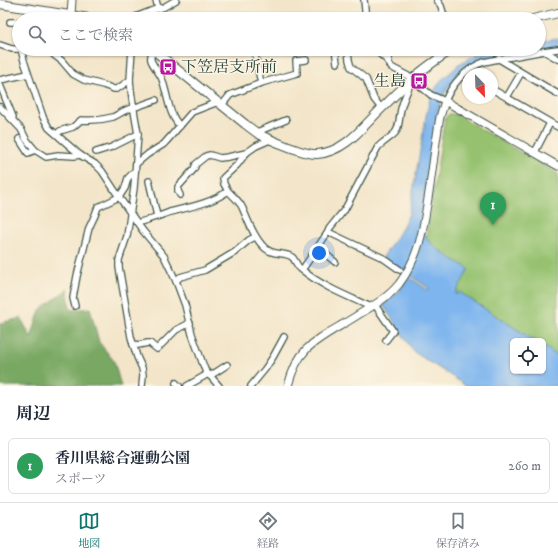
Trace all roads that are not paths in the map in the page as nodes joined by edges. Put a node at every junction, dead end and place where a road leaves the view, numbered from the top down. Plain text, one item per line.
1 (72, 0) edge
2 (156, 0) edge
3 (176, 0) edge
4 (364, 0) edge
5 (437, 0) edge
6 (0, 4) edge
7 (22, 4) edge
8 (158, 9) junction
9 (52, 12) edge
10 (71, 12) edge
11 (148, 12) edge
12 (365, 12) edge
13 (443, 12) edge
14 (558, 13) edge
15 (546, 16) edge
16 (0, 45) edge
17 (12, 49) edge
18 (558, 49) edge
19 (546, 51) edge
20 (546, 52) edge
21 (23, 56) edge
22 (55, 56) edge
23 (132, 56) edge
24 (151, 56) edge
25 (160, 56) edge
26 (255, 56) edge
27 (336, 56) edge
28 (349, 56) edge
29 (382, 56) edge
30 (389, 56) edge
31 (442, 56) edge
32 (516, 56) edge
33 (499, 59) junction
34 (558, 59) edge
35 (306, 60) dead end
36 (388, 61) junction
37 (337, 63) dead end
38 (473, 68) edge
39 (521, 73) junction
40 (28, 74) junction
41 (462, 77) edge
42 (412, 79) junction
43 (0, 80) edge
44 (130, 80) junction
45 (261, 83) junction
46 (0, 85) edge
47 (498, 92) edge
48 (558, 94) edge
49 (507, 97) junction
50 (156, 100) dead end
51 (444, 101) junction
52 (220, 103) junction
53 (0, 107) edge
54 (133, 108) junction
55 (382, 109) junction
56 (12, 120) junction
57 (286, 120) dead end
58 (550, 123) junction
59 (180, 126) junction
60 (558, 128) edge
61 (257, 132) junction
62 (57, 134) junction
63 (138, 134) junction
64 (18, 139) dead end
65 (272, 139) junction
66 (35, 150) junction
67 (96, 152) dead end
68 (535, 152) junction
69 (246, 153) junction
70 (80, 155) junction
71 (136, 164) junction
72 (558, 166) edge
73 (135, 171) junction
74 (149, 181) dead end
75 (228, 191) junction
76 (180, 194) dead end
77 (119, 197) junction
78 (130, 213) junction
79 (157, 216) junction
80 (138, 224) junction
81 (328, 232) junction
82 (256, 237) junction
83 (317, 248) junction
84 (335, 262) dead end
85 (302, 270) junction
86 (400, 270) dead end
87 (176, 281) junction
88 (374, 305) junction
89 (75, 306) dead end
90 (190, 324) junction
91 (284, 337) dead end
92 (386, 340) dead end
93 (133, 344) junction
94 (227, 365) dead end
95 (209, 375) junction
96 (142, 386) edge
97 (187, 386) edge
98 (219, 386) edge
99 (251, 386) edge
100 (288, 386) edge

1 - 10 street
2 - 8 street
3 - 8 street
4 - 12 street
5 - 13 street
6 - 7 main road
7 - 9 main road
8 - 11 street
14 - 15 main road
16 - 17 street
18 - 19 street
20 - 34 street
21 - 40 street
22 - 44 street
23 - 44 street
24 - 59 street
25 - 52 main road
26 - 45 street
27 - 37 street
28 - 55 street
29 - 36 street
30 - 36 street
31 - 42 main road
32 - 33 street
33 - 38 street
33 - 39 street
35 - 45 street
36 - 42 street
39 - 48 street
39 - 49 street
40 - 43 street
40 - 62 street
41 - 51 street
42 - 51 street
42 - 55 main road
42 - 81 street
44 - 54 street
45 - 52 street
46 - 56 street
47 - 49 street
49 - 58 street
50 - 54 street
51 - 68 street
51 - 88 street
52 - 59 street
52 - 61 main road
53 - 56 street
54 - 62 street
54 - 63 street
55 - 65 main road
56 - 66 street
57 - 61 street
58 - 60 street
58 - 68 street
59 - 71 street
61 - 65 main road
62 - 70 street
63 - 67 street
63 - 71 street
64 - 66 street
65 - 69 street
66 - 70 street
68 - 72 street
69 - 75 street
69 - 76 street
70 - 77 street
71 - 73 street
73 - 77 street
73 - 78 street
74 - 79 street
75 - 79 street
75 - 82 street
77 - 78 street
77 - 89 street
78 - 80 street
78 - 93 street
79 - 80 street
80 - 87 street
81 - 83 street
81 - 86 street
82 - 85 street
82 - 87 street
83 - 84 street
83 - 85 street
85 - 88 street
87 - 90 street
88 - 92 street
88 - 100 street
90 - 93 street
90 - 95 street
91 - 99 street
93 - 96 street
94 - 95 street
95 - 97 street
95 - 98 street

